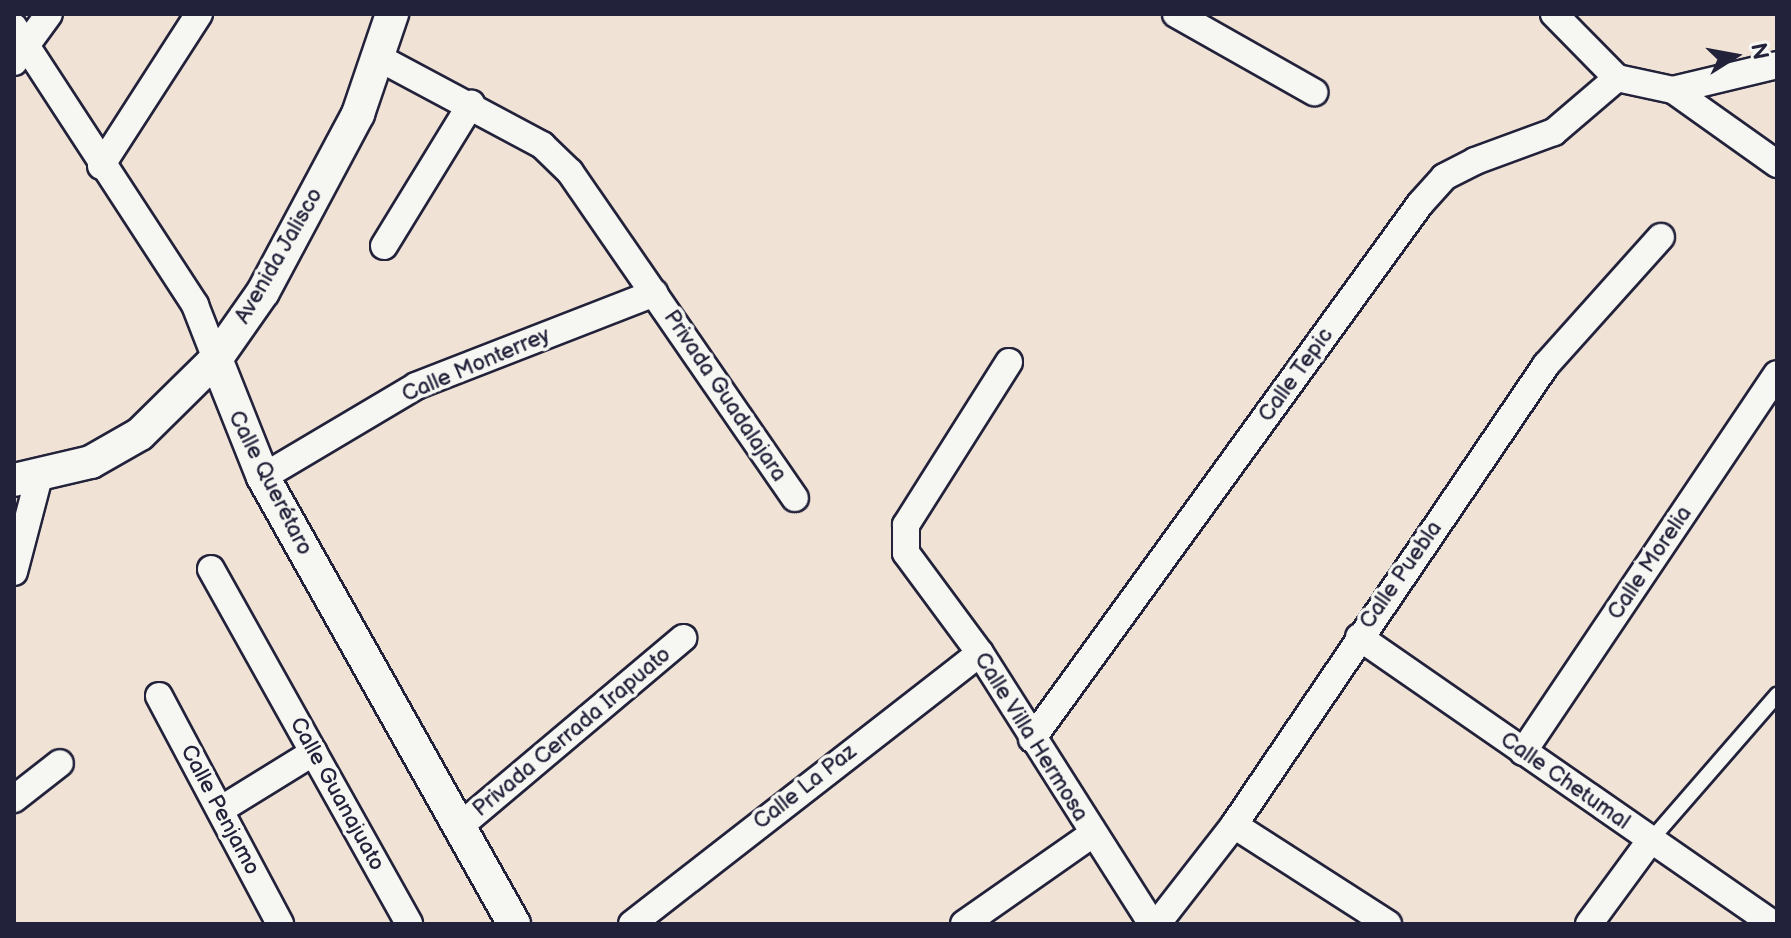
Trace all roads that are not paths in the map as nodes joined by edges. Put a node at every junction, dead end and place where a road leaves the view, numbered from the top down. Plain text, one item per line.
1 (49, 14) edge
2 (199, 14) edge
3 (392, 14) edge
4 (1176, 14) edge
5 (1554, 14) edge
6 (18, 45) edge
7 (381, 59) junction
8 (1777, 65) edge
9 (1617, 78) junction
10 (1673, 90) junction
11 (1314, 92) dead end
12 (471, 104) junction
13 (1777, 164) edge
14 (101, 166) junction
15 (1661, 237) dead end
16 (384, 246) dead end
17 (655, 293) junction
18 (216, 359) junction
19 (1009, 362) dead end
20 (1777, 374) edge
21 (263, 477) junction
22 (27, 478) edge
23 (795, 498) dead end
24 (211, 569) dead end
25 (14, 572) edge
26 (1359, 637) junction
27 (683, 638) dead end
28 (980, 653) junction
29 (1777, 695) edge
30 (159, 696) dead end
31 (1032, 739) junction
32 (314, 752) junction
33 (1523, 752) junction
34 (60, 763) dead end
35 (14, 799) edge
36 (220, 810) junction
37 (1234, 825) junction
38 (460, 826) junction
39 (1091, 835) junction
40 (1650, 841) junction
41 (280, 924) edge
42 (409, 924) edge
43 (514, 924) edge
44 (632, 924) edge
45 (964, 924) edge
46 (1155, 924) edge
47 (1388, 924) edge
48 (1589, 924) edge
49 (1773, 924) edge

1 - 6 street
2 - 14 street
3 - 7 street, Avenida Jalisco
4 - 11 street
5 - 9 street
6 - 14 street, Calle Querétaro
7 - 12 street, Privada Guadalajara
7 - 18 street, Avenida Jalisco
8 - 10 street
9 - 10 street
9 - 31 street, Calle Tepic
10 - 13 street
12 - 16 street
12 - 17 street, Privada Guadalajara
14 - 18 street, Calle Querétaro
15 - 26 street, Calle Puebla
17 - 21 street, Calle Monterrey
17 - 23 street, Privada Guadalajara
18 - 21 street, Calle Querétaro
18 - 22 street, Avenida Jalisco
19 - 28 street, Calle Villa Hermosa
20 - 33 street, Calle Morelia
21 - 38 street, Calle Querétaro
22 - 25 street
24 - 32 street, Calle Guanajuato
26 - 33 street, Calle Chetumal
26 - 37 street, Calle Puebla
27 - 38 street, Privada Cerrada Irapuato
28 - 31 street, Calle Villa Hermosa
28 - 44 street, Calle La Paz
29 - 40 lane
30 - 36 street, Calle Penjamo
31 - 39 street, Calle Villa Hermosa
32 - 36 street
32 - 42 street, Calle Guanajuato
33 - 40 street, Calle Chetumal
34 - 35 street
36 - 41 street, Calle Penjamo
37 - 46 street, Calle Puebla
37 - 47 street
38 - 43 street, Calle Querétaro
39 - 45 street
39 - 46 street, Calle Villa Hermosa
40 - 48 street
40 - 49 street, Calle Chetumal

